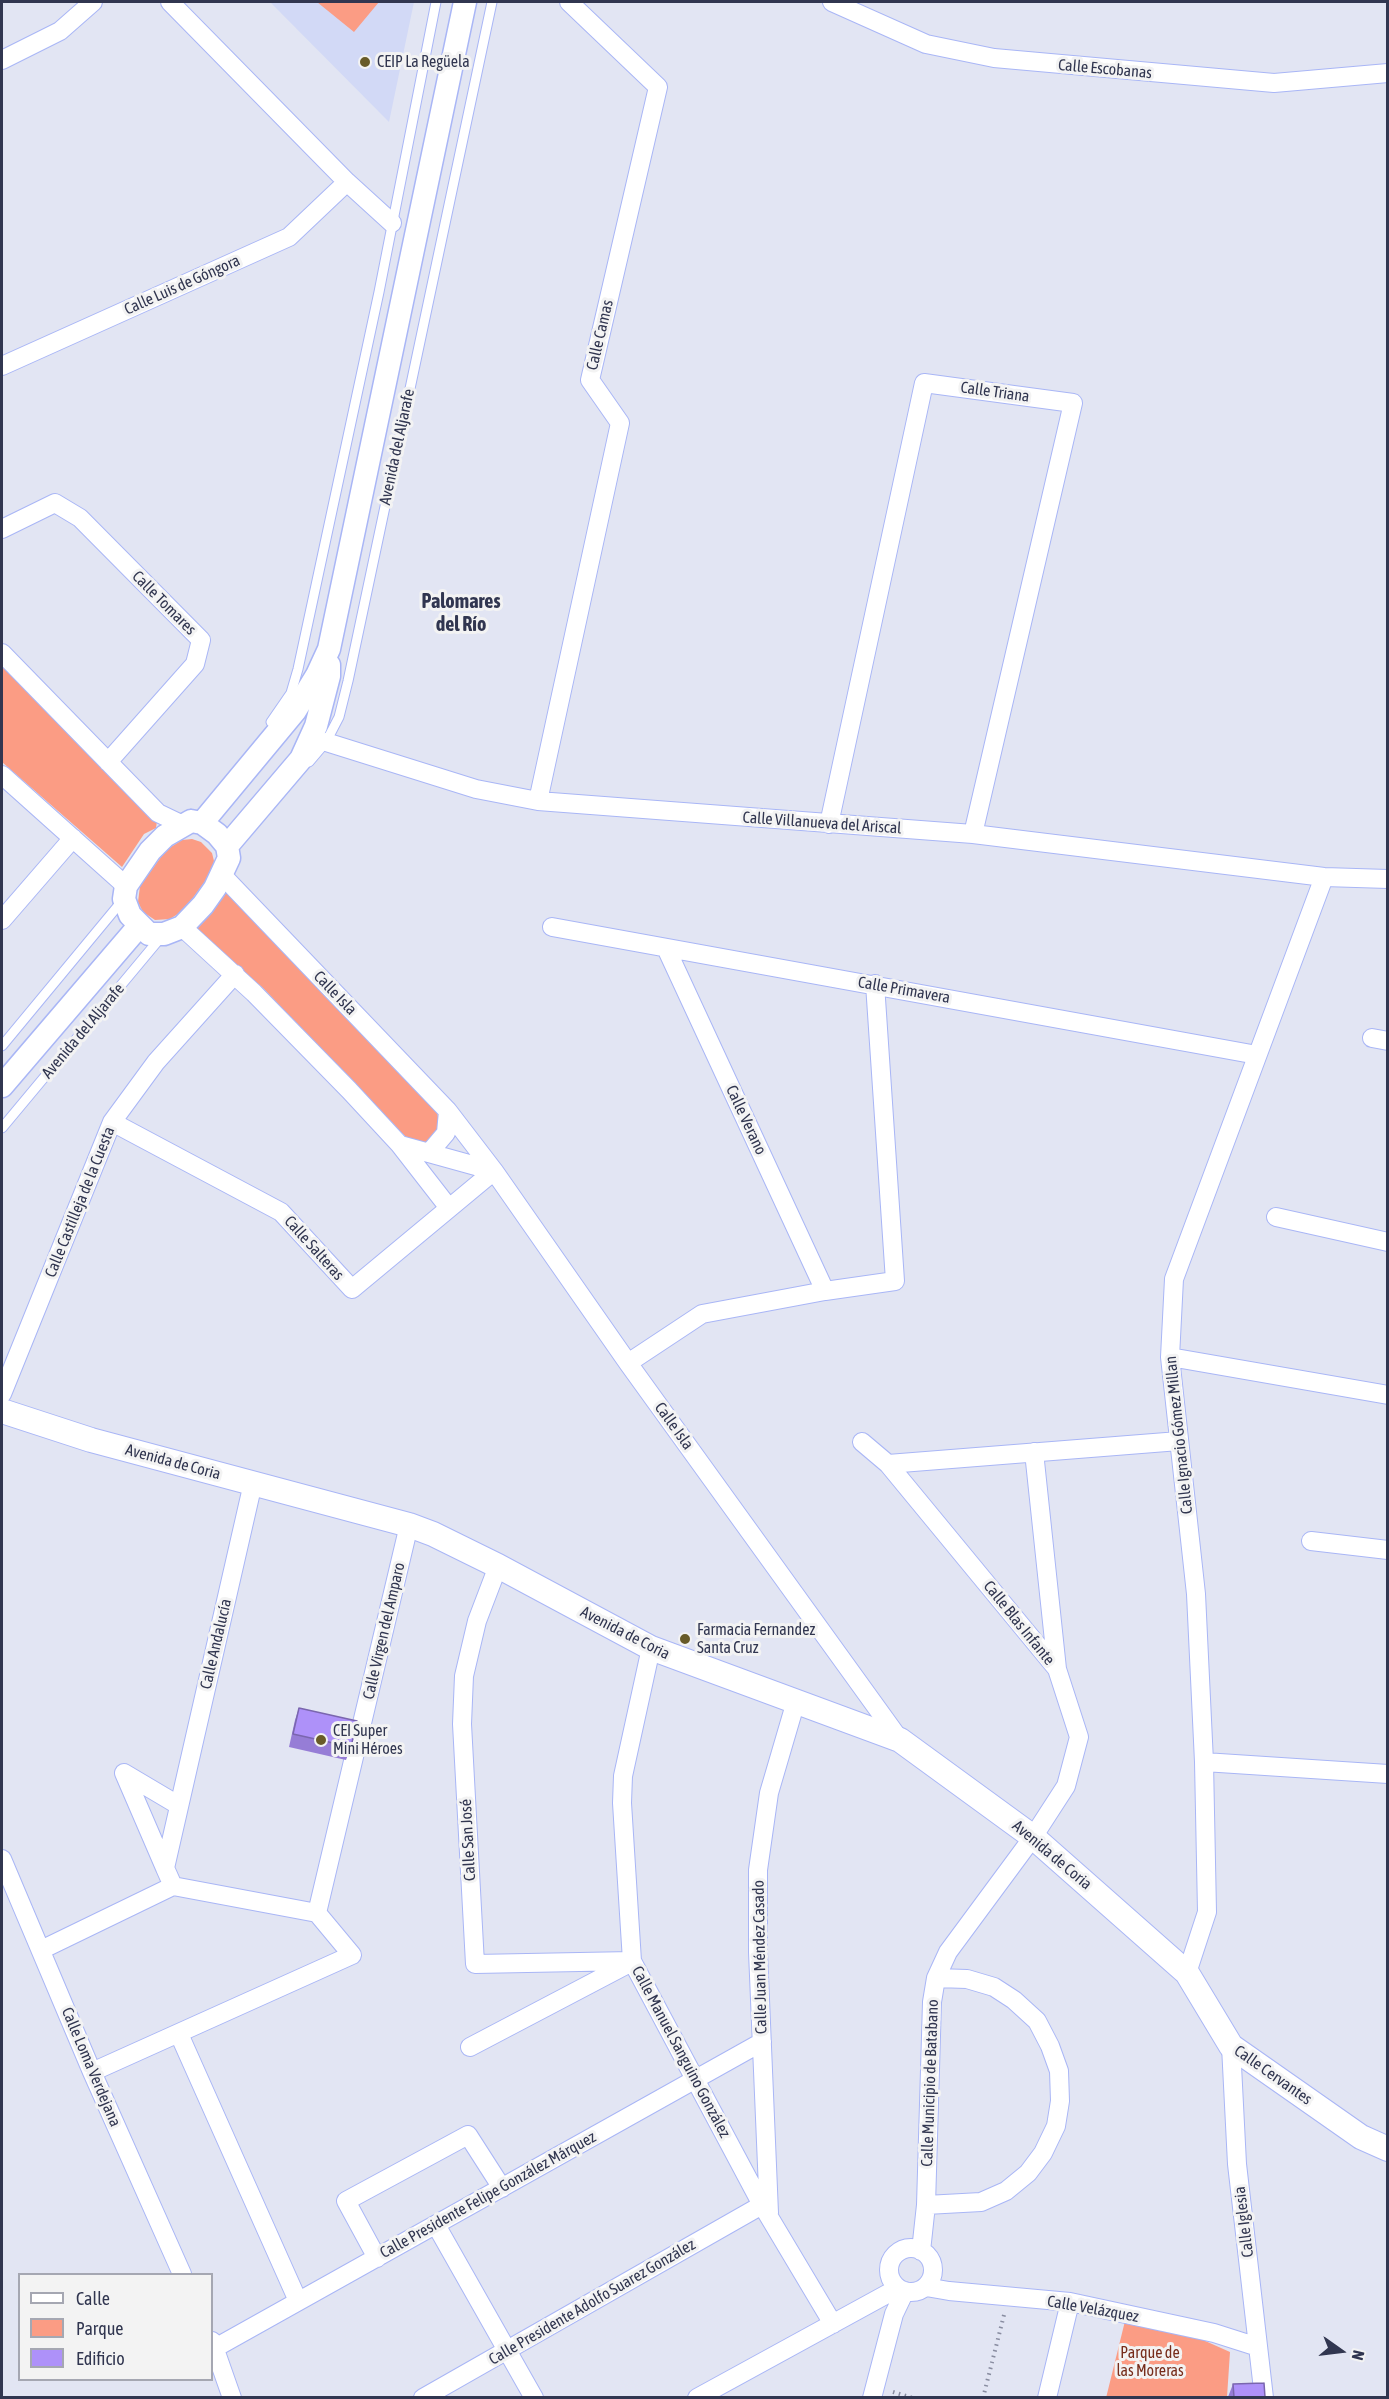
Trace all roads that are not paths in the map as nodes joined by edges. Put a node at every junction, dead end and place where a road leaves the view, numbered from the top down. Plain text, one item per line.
1 (93, 2) edge
2 (170, 2) edge
3 (436, 2) edge
4 (465, 2) edge
5 (492, 2) edge
6 (569, 2) edge
7 (832, 2) edge
8 (2, 60) edge
9 (1388, 73) edge
10 (347, 182) junction
11 (392, 223) junction
12 (2, 366) edge
13 (2, 529) edge
14 (329, 649) junction
15 (2, 653) edge
16 (264, 731) dead end
17 (326, 742) junction
18 (108, 762) junction
19 (2, 775) edge
20 (229, 775) dead end
21 (538, 801) junction
22 (192, 823) junction
23 (829, 824) junction
24 (973, 834) junction
25 (74, 838) junction
26 (226, 860) junction
27 (1324, 877) junction
28 (1388, 879) edge
29 (125, 892) junction
30 (2, 920) edge
31 (139, 926) junction
32 (552, 927) dead end
33 (173, 930) junction
34 (666, 948) junction
35 (236, 974) junction
36 (875, 984) junction
37 (2, 1046) edge
38 (1257, 1055) junction
39 (2, 1086) edge
40 (448, 1111) junction
41 (112, 1122) junction
42 (2, 1128) edge
43 (400, 1145) junction
44 (429, 1153) junction
45 (494, 1171) junction
46 (449, 1208) junction
47 (1276, 1217) dead end
48 (1388, 1242) edge
49 (825, 1291) junction
50 (1170, 1357) junction
51 (628, 1363) junction
52 (2, 1394) edge
53 (1388, 1395) edge
54 (2, 1411) edge
55 (1179, 1441) junction
56 (862, 1442) dead end
57 (1034, 1452) junction
58 (888, 1464) junction
59 (253, 1483) junction
60 (409, 1525) junction
61 (1311, 1542) dead end
62 (1388, 1550) edge
63 (498, 1566) junction
64 (651, 1648) junction
65 (1057, 1669) junction
66 (796, 1701) junction
67 (900, 1740) junction
68 (1204, 1762) junction
69 (1388, 1774) edge
70 (178, 1805) junction
71 (1033, 1837) junction
72 (2, 1859) edge
73 (165, 1868) junction
74 (173, 1886) junction
75 (317, 1913) junction
76 (41, 1950) junction
77 (632, 1961) junction
78 (1187, 1973) junction
79 (936, 1978) junction
80 (179, 2034) junction
81 (762, 2042) junction
82 (1231, 2046) junction
83 (470, 2047) dead end
84 (92, 2072) junction
85 (695, 2079) junction
86 (1388, 2149) edge
87 (502, 2188) junction
88 (926, 2205) junction
89 (766, 2212) junction
90 (436, 2225) junction
91 (921, 2251) junction
92 (376, 2258) junction
93 (182, 2273) edge
94 (926, 2287) junction
95 (902, 2290) junction
96 (298, 2301) junction
97 (1070, 2302) junction
98 (833, 2324) junction
99 (213, 2344) edge
100 (1258, 2347) junction
101 (508, 2350) junction
102 (721, 2390) edge
103 (232, 2397) edge
104 (423, 2397) edge
105 (534, 2397) edge
106 (697, 2397) edge
107 (872, 2397) edge
108 (1047, 2397) edge
109 (1264, 2397) edge

1 - 8 street
2 - 10 street
3 - 11 lane
4 - 14 street, Avenida del Aljarafe
5 - 17 lane, Avenida del Aljarafe
6 - 21 street, Calle Camas
7 - 9 street, Calle Escobanas
10 - 11 street
10 - 12 street, Calle Luis de Góngora
11 - 16 lane
13 - 18 street, Calle Tomares
14 - 22 street, Avenida del Aljarafe
14 - 26 street, Avenida del Aljarafe
15 - 18 street
17 - 21 street, Calle Villanueva del Ariscal
17 - 26 lane, Avenida del Aljarafe
18 - 22 street
19 - 25 street
20 - 22 lane, Avenida del Aljarafe
21 - 23 street, Calle Villanueva del Ariscal
22 - 26 street
22 - 29 street, Avenida del Aljarafe
23 - 24 street, Calle Villanueva del Ariscal
23 - 24 street, Calle Triana
24 - 27 street, Calle Villanueva del Ariscal
25 - 29 street
25 - 30 street
26 - 33 street, Avenida del Aljarafe
26 - 40 street, Calle Isla
27 - 28 street
27 - 38 street, Calle Ignacio Gómez Millan
29 - 31 street
29 - 37 lane, Avenida del Aljarafe
31 - 33 street
31 - 39 street, Avenida del Aljarafe
32 - 34 street, Calle Primavera
33 - 35 street
33 - 42 lane, Avenida del Aljarafe
34 - 36 street, Calle Primavera
34 - 49 street, Calle Verano
35 - 41 street, Calle Castilleja de la Cuesta
35 - 43 street
36 - 38 street, Calle Primavera
36 - 49 street
38 - 50 street, Calle Ignacio Gómez Millan
40 - 44 street
40 - 45 street, Calle Isla
41 - 46 street, Calle Salteras
41 - 52 street, Calle Castilleja de la Cuesta
43 - 44 street
43 - 46 street
44 - 45 street
45 - 46 street, Calle Salteras
45 - 51 street, Calle Isla
47 - 48 street
49 - 51 street
50 - 53 street
50 - 55 street, Calle Ignacio Gómez Millan
51 - 67 street, Calle Isla
54 - 59 main road, Avenida de Coria
55 - 57 street
55 - 68 street, Calle Ignacio Gómez Millan
56 - 58 street, Calle Blas Infante
57 - 58 street
57 - 65 street
58 - 65 street, Calle Blas Infante
59 - 60 main road, Avenida de Coria
59 - 70 street, Calle Andalucía
60 - 63 main road, Avenida de Coria
60 - 75 street, Calle Virgen del Amparo
61 - 62 street
63 - 64 main road, Avenida de Coria
63 - 77 street, Calle San José
64 - 66 main road, Avenida de Coria
64 - 77 street, Calle Manuel Sanguino González
65 - 71 street, Calle Blas Infante
66 - 67 main road, Avenida de Coria
66 - 81 street, Calle Juan Méndez Casado
67 - 71 main road, Avenida de Coria
68 - 69 street
68 - 78 street, Calle Ignacio Gómez Millan
70 - 73 street, Calle Andalucía
70 - 73 street
71 - 78 main road, Avenida de Coria
71 - 79 street, Calle Municipio de Batabano
72 - 76 street, Calle Loma Verdejana
73 - 74 street
74 - 75 street
74 - 76 street
75 - 80 street
76 - 84 street, Calle Loma Verdejana
77 - 83 street
77 - 85 street, Calle Manuel Sanguino González
78 - 82 main road, Calle Cervantes
79 - 88 street, Calle Municipio de Batabano
79 - 88 street
80 - 84 street
80 - 96 street
81 - 85 street, Calle Presidente Felipe González Márquez
81 - 89 street, Calle Juan Méndez Casado
82 - 86 main road, Calle Cervantes
82 - 100 street, Calle Iglesia
84 - 93 street, Calle Loma Verdejana
85 - 87 street, Calle Presidente Felipe González Márquez
85 - 89 street, Calle Manuel Sanguino González
87 - 90 street, Calle Presidente Felipe González Márquez
87 - 92 street
88 - 91 street, Calle Municipio de Batabano
89 - 98 street, Calle Manuel Sanguino González
89 - 101 street, Calle Presidente Adolfo Suarez González
90 - 92 street, Calle Presidente Felipe González Márquez
90 - 101 street
91 - 94 street
91 - 95 street
92 - 96 street, Calle Presidente Felipe González Márquez
94 - 95 street
94 - 97 street, Calle Velázquez
95 - 98 street
95 - 107 street
96 - 99 street, Calle Presidente Felipe González Márquez
97 - 100 street, Calle Velázquez
97 - 108 street
98 - 102 street
99 - 103 street
100 - 109 street, Calle Iglesia
101 - 104 street, Calle Presidente Adolfo Suarez González
101 - 105 street
102 - 106 street

